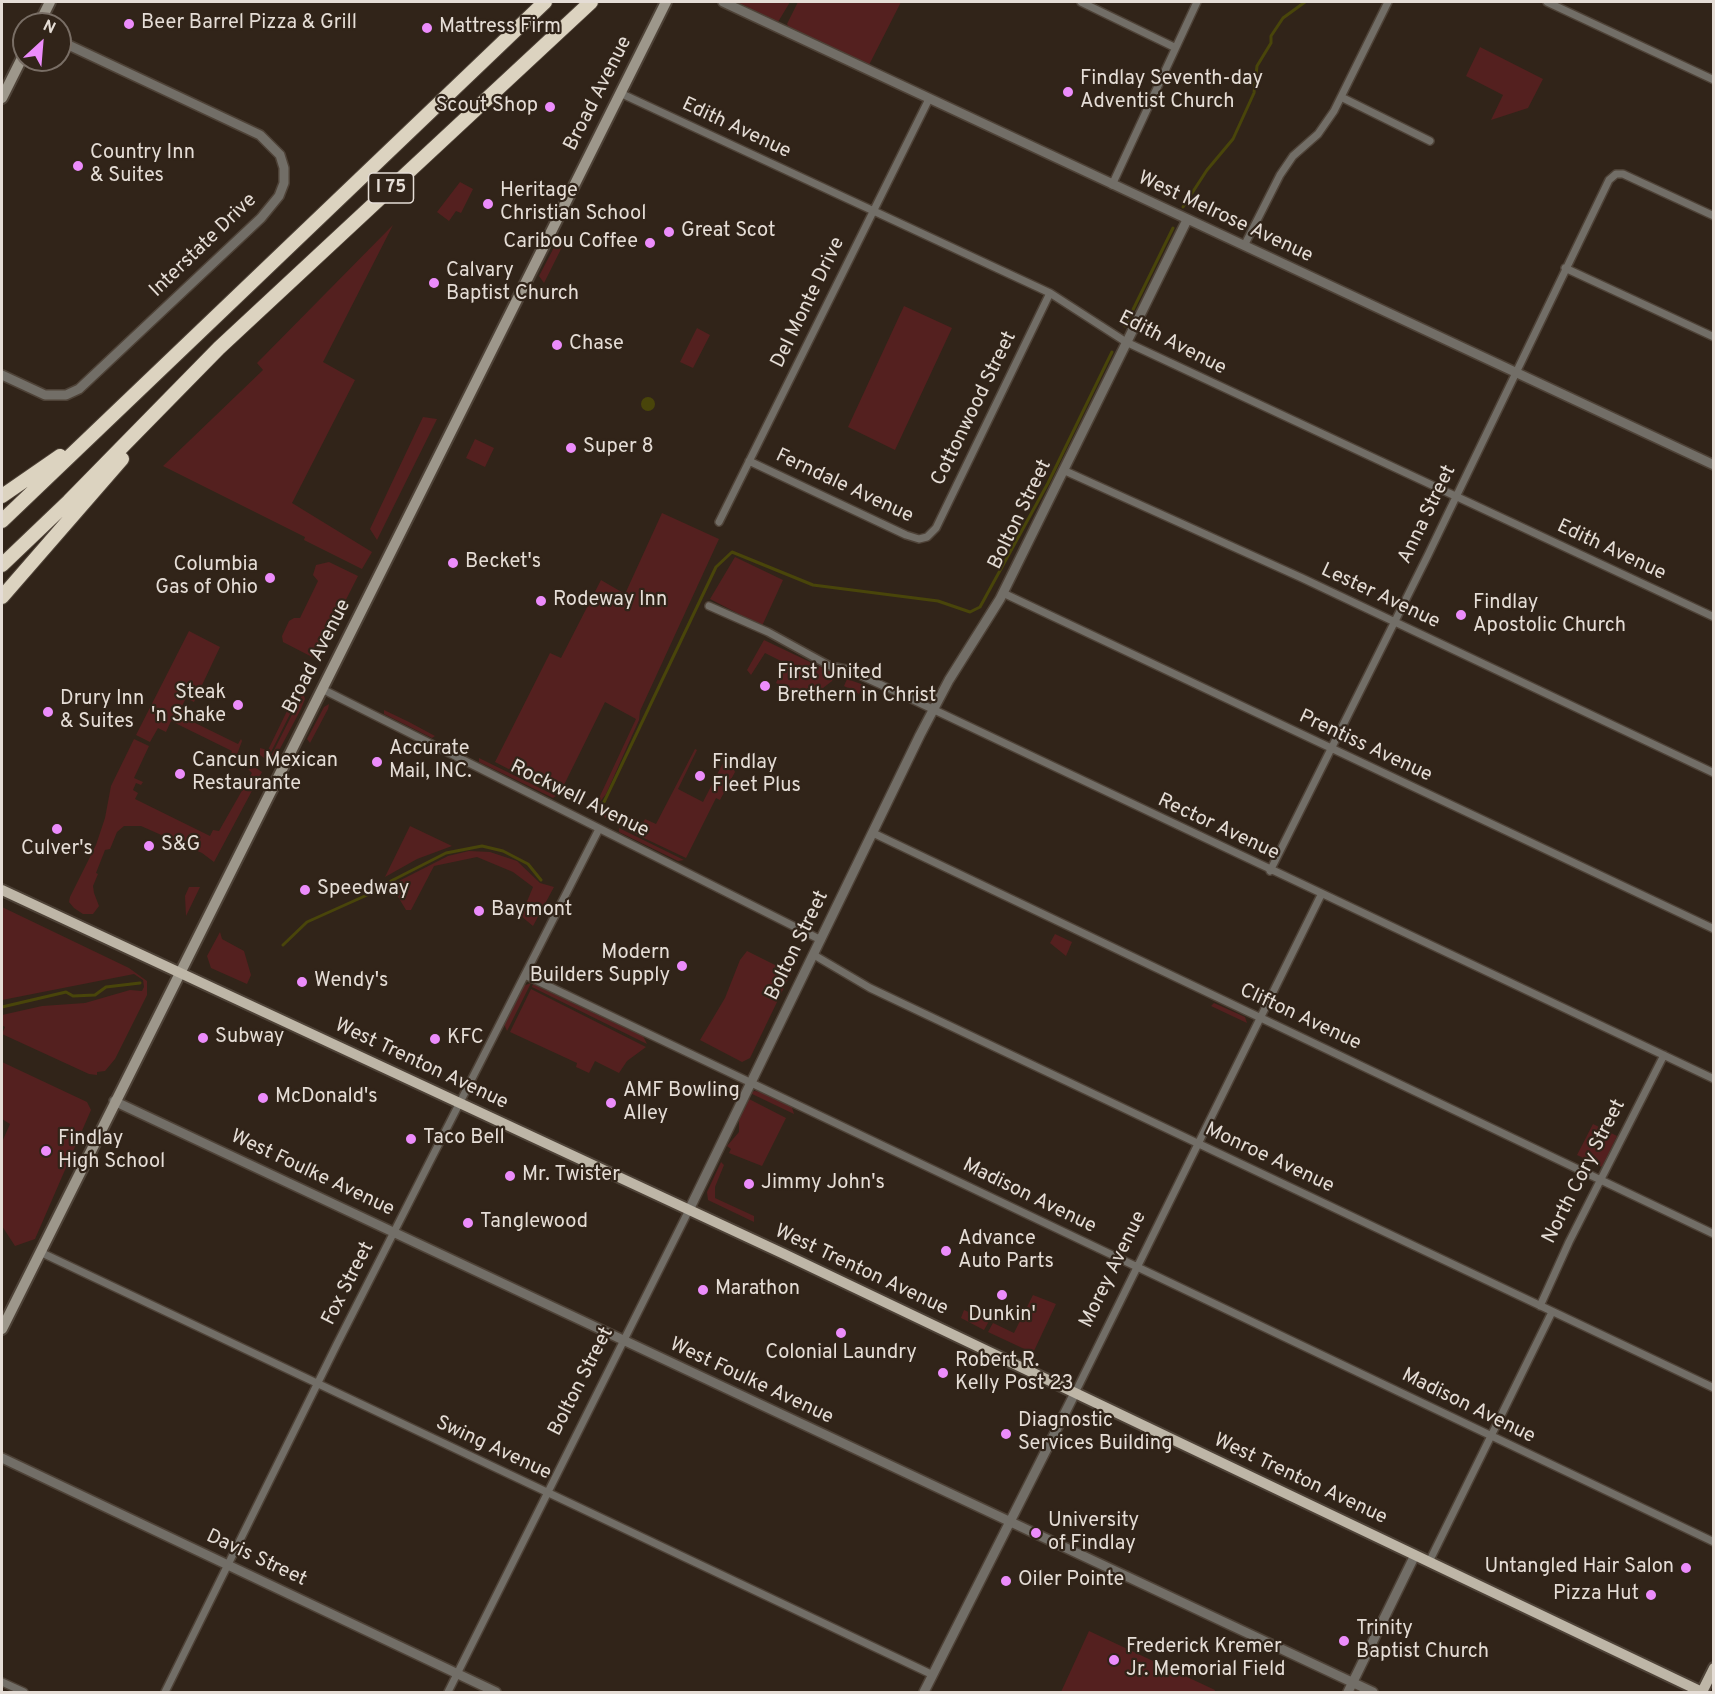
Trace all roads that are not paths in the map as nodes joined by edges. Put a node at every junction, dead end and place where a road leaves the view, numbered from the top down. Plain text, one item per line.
1 (545, 2) edge
2 (591, 2) edge
3 (666, 2) edge
4 (723, 2) edge
5 (1081, 2) edge
6 (1197, 2) edge
7 (1388, 2) edge
8 (1547, 2) edge
9 (72, 47) edge
10 (1174, 47) junction
11 (15, 72) edge
12 (1713, 80) edge
13 (620, 93) junction
14 (1341, 97) junction
15 (2, 98) edge
16 (928, 99) junction
17 (1430, 141) dead end
18 (1112, 185) junction
19 (873, 211) junction
20 (1713, 216) edge
21 (1187, 220) junction
22 (1244, 246) junction
23 (1564, 268) junction
24 (1050, 293) junction
25 (1713, 337) edge
26 (1126, 342) junction
27 (219, 348) junction
28 (1515, 372) junction
29 (2, 375) edge
30 (92, 434) junction
31 (749, 461) junction
32 (1713, 465) edge
33 (1063, 470) junction
34 (2, 496) edge
35 (1455, 497) junction
36 (2, 521) edge
37 (719, 522) dead end
38 (927, 537) joint
39 (2, 565) edge
40 (1003, 593) junction
41 (2, 597) edge
42 (709, 606) dead end
43 (1713, 617) edge
44 (1395, 621) junction
45 (322, 689) junction
46 (933, 710) junction
47 (1330, 748) junction
48 (1713, 773) edge
49 (600, 829) junction
50 (873, 833) junction
51 (1270, 871) junction
52 (2, 890) edge
53 (1321, 895) junction
54 (1713, 929) edge
55 (821, 940) junction
56 (814, 955) junction
57 (179, 972) junction
58 (525, 975) junction
59 (1260, 1017) junction
60 (1664, 1055) junction
61 (1713, 1079) edge
62 (752, 1082) junction
63 (114, 1101) junction
64 (460, 1103) junction
65 (1197, 1143) junction
66 (1602, 1180) junction
67 (689, 1209) junction
68 (393, 1233) junction
69 (1713, 1234) edge
70 (40, 1252) junction
71 (1135, 1267) junction
72 (1540, 1306) junction
73 (1552, 1312) junction
74 (2, 1329) edge
75 (622, 1342) junction
76 (317, 1385) junction
77 (1713, 1388) edge
78 (1075, 1392) junction
79 (1490, 1436) junction
80 (2, 1458) edge
81 (546, 1492) junction
82 (1009, 1521) junction
83 (1713, 1542) edge
84 (1415, 1555) junction
85 (1429, 1562) junction
86 (228, 1564) junction
87 (1713, 1668) edge
88 (457, 1674) junction
89 (933, 1675) junction
90 (2, 1682) edge
91 (1353, 1683) junction
92 (24, 1692) edge
93 (165, 1692) edge
94 (447, 1692) edge
95 (496, 1692) edge
96 (924, 1692) edge
97 (1348, 1692) edge
98 (1373, 1692) edge
99 (1702, 1692) edge

1 - 30 highway, I 75
2 - 27 highway, I 75
3 - 13 main road, Broad Avenue
4 - 16 street, West Melrose Avenue
5 - 10 street
6 - 10 street
7 - 14 street
8 - 12 street
9 - 29 street, Interstate Drive
10 - 18 street
11 - 15 main road
13 - 19 street, Edith Avenue
13 - 45 main road, Broad Avenue
14 - 17 street
14 - 22 street
16 - 18 street, West Melrose Avenue
16 - 19 street, Del Monte Drive
18 - 21 street, West Melrose Avenue
19 - 24 street, Edith Avenue
19 - 31 street, Del Monte Drive
20 - 23 street, Anna Street
21 - 22 street, West Melrose Avenue
21 - 26 street, Bolton Street
22 - 28 street, West Melrose Avenue
23 - 25 street
23 - 28 street, Anna Street
24 - 26 street, Edith Avenue
24 - 38 street, Cottonwood Street
26 - 33 street, Bolton Street
26 - 35 street, Edith Avenue
27 - 39 highway, I 75
27 - 41 highway
28 - 32 street, West Melrose Avenue
28 - 35 street, Anna Street
30 - 34 highway
30 - 36 highway, I 75
31 - 37 street, Del Monte Drive
31 - 38 street, Ferndale Avenue
33 - 40 street, Bolton Street
33 - 44 street, Lester Avenue
35 - 43 street, Edith Avenue
35 - 44 street, Anna Street
40 - 46 street, Bolton Street
40 - 47 street, Prentiss Avenue
42 - 46 street, Rector Avenue
44 - 47 street, Anna Street
44 - 48 street, Lester Avenue
45 - 49 street, Rockwell Avenue
45 - 57 main road, Broad Avenue
46 - 50 street, Bolton Street
46 - 51 street, Rector Avenue
47 - 51 street, Anna Street
47 - 54 street, Prentiss Avenue
49 - 55 street, Rockwell Avenue
49 - 58 street, Fox Street
50 - 55 street, Bolton Street
50 - 59 street, Clifton Avenue
51 - 53 street, Rector Avenue
52 - 57 main road, West Trenton Avenue
53 - 59 street, Morey Avenue
53 - 60 street, Rector Avenue
55 - 56 street, Bolton Street
56 - 62 street, Bolton Street
56 - 65 street, Monroe Avenue
57 - 63 main road, Broad Avenue
57 - 64 main road, West Trenton Avenue
58 - 62 street, Madison Avenue
58 - 64 street, Fox Street
59 - 65 street, Morey Avenue
59 - 66 street, Clifton Avenue
60 - 61 street, Rector Avenue
60 - 66 street, North Cory Street
62 - 67 street, Bolton Street
62 - 71 street, Madison Avenue
63 - 68 street, West Foulke Avenue
63 - 70 main road, Broad Avenue
64 - 67 main road, West Trenton Avenue
64 - 68 street, Fox Street
65 - 71 street, Morey Avenue
65 - 72 street, Monroe Avenue
66 - 69 street, Clifton Avenue
66 - 72 street, North Cory Street
67 - 75 street, Bolton Street
67 - 78 main road, West Trenton Avenue
68 - 75 street, West Foulke Avenue
68 - 76 street, Fox Street
70 - 74 main road, Broad Avenue
70 - 76 street, Swing Avenue
71 - 78 street, Morey Avenue
71 - 79 street, Madison Avenue
72 - 73 street, Monroe Avenue
73 - 77 street, Monroe Avenue
73 - 79 street
75 - 81 street, Bolton Street
75 - 82 street, West Foulke Avenue
76 - 81 street, Swing Avenue
76 - 86 street, Fox Street
78 - 82 street, Morey Avenue
78 - 84 main road, West Trenton Avenue
79 - 83 street, Madison Avenue
79 - 85 street
80 - 86 street, Davis Street
81 - 88 street, Bolton Street
81 - 89 street, Swing Avenue
82 - 89 street, Morey Avenue
82 - 91 street, West Foulke Avenue
84 - 85 main road, West Trenton Avenue
84 - 91 street
85 - 99 main road, West Trenton Avenue
86 - 88 street, Davis Street
86 - 93 street, Fox Street
87 - 99 main road
88 - 94 street, Bolton Street
88 - 95 street, Davis Street
89 - 96 street, Morey Avenue
90 - 92 street
91 - 97 street
91 - 98 street, West Foulke Avenue

